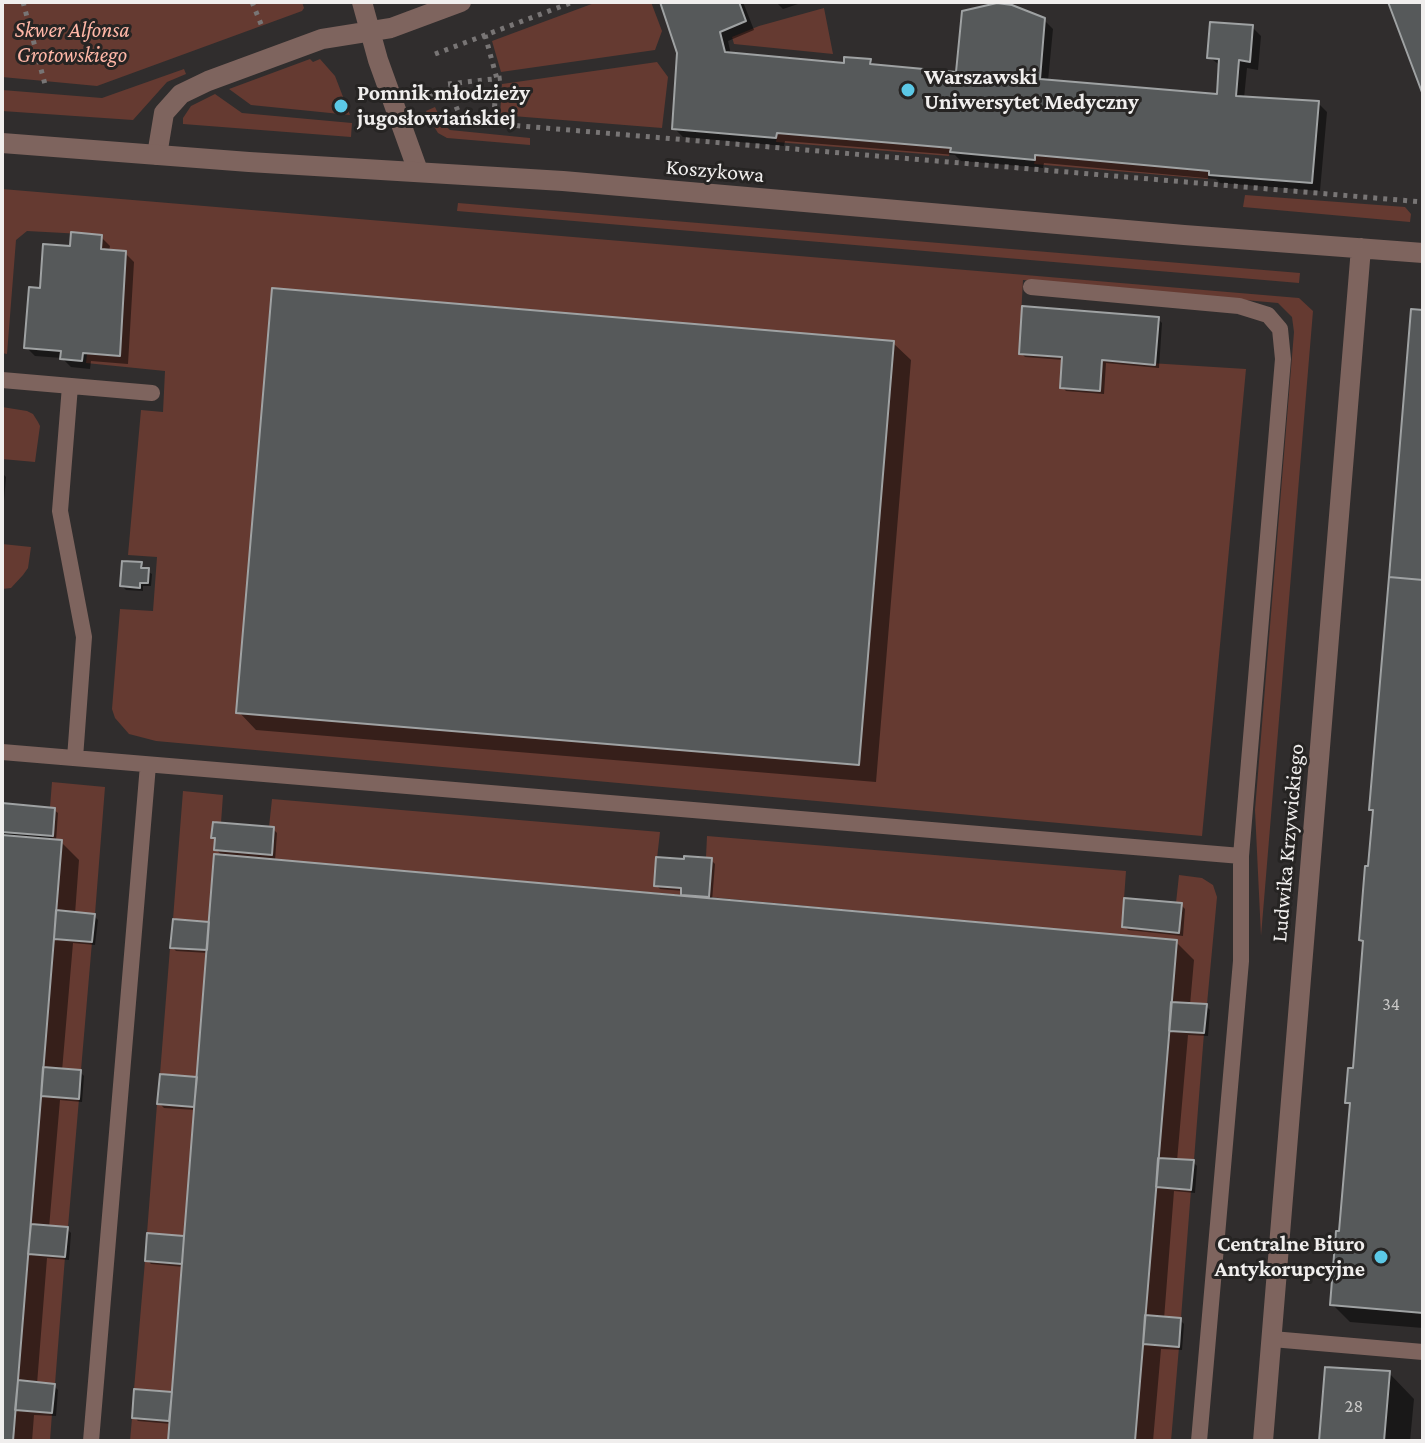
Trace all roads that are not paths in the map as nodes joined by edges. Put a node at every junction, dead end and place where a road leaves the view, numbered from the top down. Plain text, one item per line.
1 (362, 2) edge
2 (461, 2) edge
3 (370, 32) junction
4 (2, 143) edge
5 (157, 155) junction
6 (418, 171) junction
7 (1361, 248) junction
8 (1423, 253) edge
9 (1031, 287) dead end
10 (2, 380) edge
11 (70, 386) junction
12 (152, 393) dead end
13 (2, 752) edge
14 (75, 758) junction
15 (148, 765) junction
16 (1241, 856) junction
17 (1272, 1339) junction
18 (1423, 1352) edge
19 (91, 1441) edge
20 (1199, 1441) edge
21 (1263, 1441) edge

1 - 3 street
2 - 3 street
3 - 5 street
3 - 6 street
4 - 5 street, Koszykowa
5 - 6 street, Koszykowa
6 - 7 street, Koszykowa
7 - 8 street, Koszykowa
7 - 17 street, Ludwika Krzywickiego
9 - 16 lane
10 - 11 lane
11 - 12 lane
11 - 14 lane
13 - 14 lane
14 - 15 lane
15 - 16 lane
15 - 19 lane
16 - 20 lane
17 - 18 lane
17 - 21 street, Ludwika Krzywickiego

